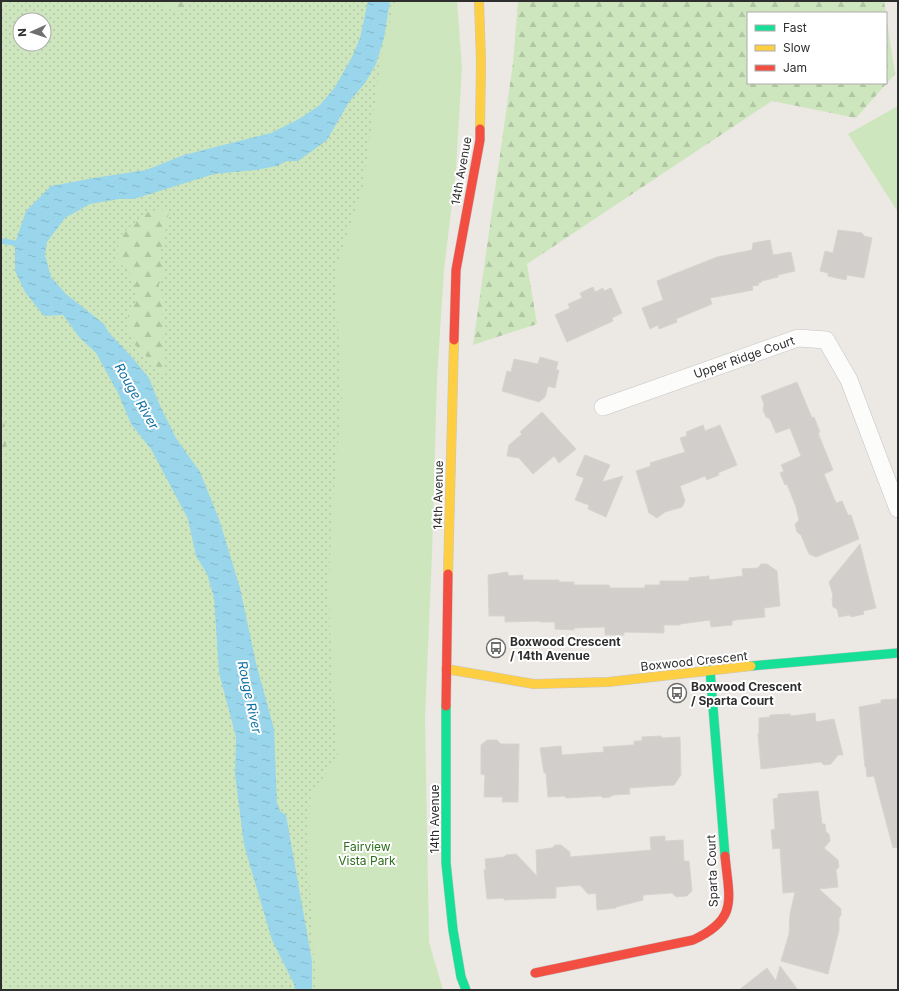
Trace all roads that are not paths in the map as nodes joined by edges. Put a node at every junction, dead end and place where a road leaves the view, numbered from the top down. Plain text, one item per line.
1 (479, 1) edge
2 (603, 407) dead end
3 (898, 509) edge
4 (898, 653) edge
5 (446, 669) junction
6 (710, 670) junction
7 (535, 973) dead end
8 (466, 990) edge

1 - 5 main road, 14th Avenue
2 - 3 street, Upper Ridge Court
4 - 6 main road, Boxwood Crescent
5 - 6 main road, Boxwood Crescent
5 - 8 main road, 14th Avenue
6 - 7 main road, Sparta Court

